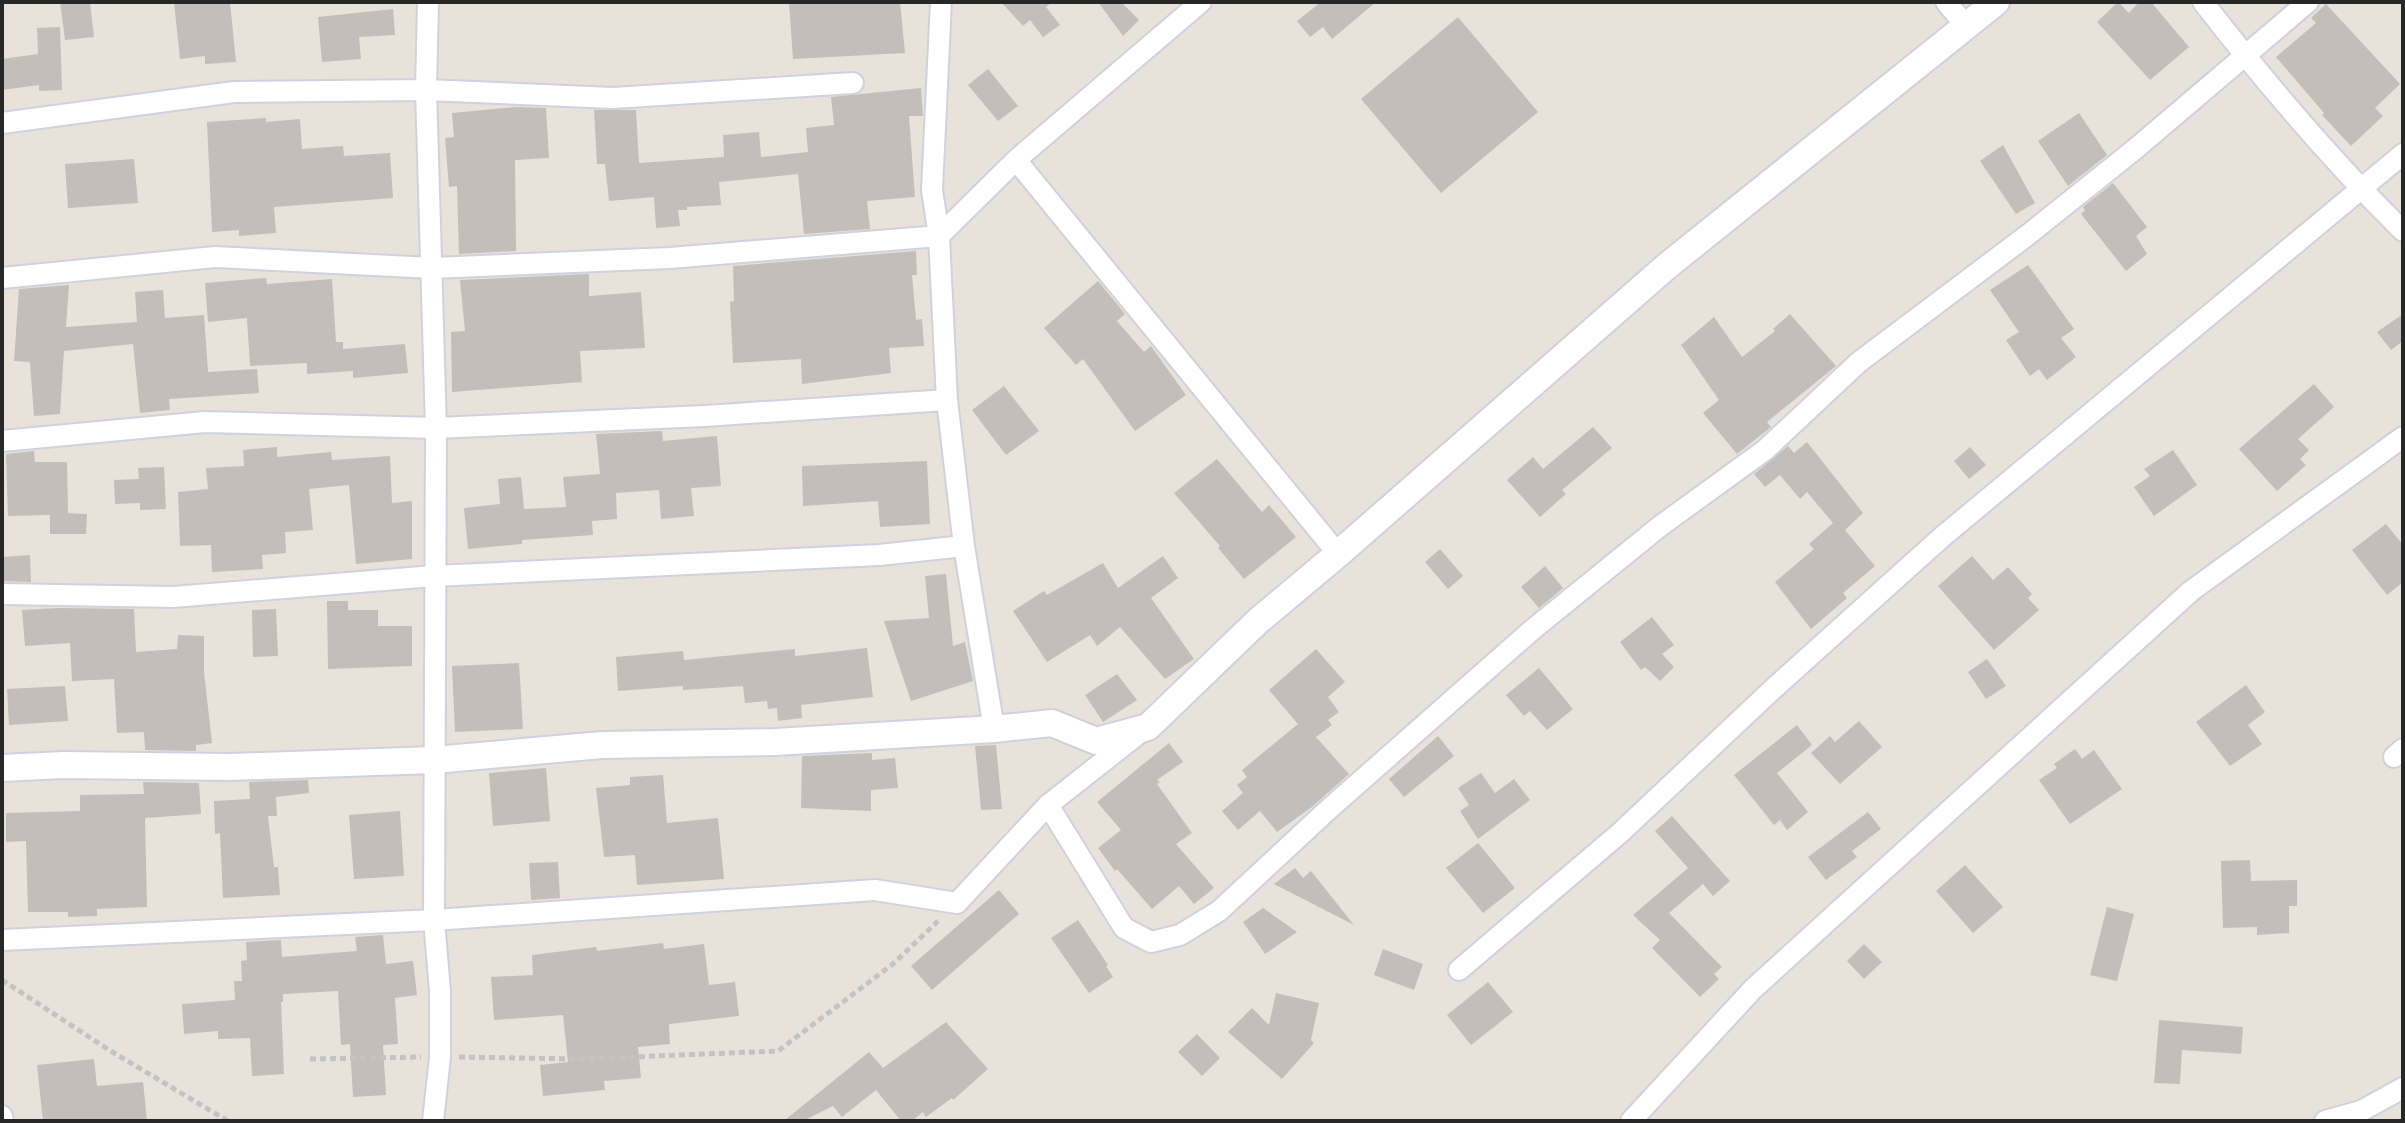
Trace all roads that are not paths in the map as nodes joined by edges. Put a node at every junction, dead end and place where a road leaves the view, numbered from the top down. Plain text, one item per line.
1 (428, 2) edge
2 (941, 2) edge
3 (1201, 2) edge
4 (1946, 2) edge
5 (1996, 2) edge
6 (2203, 2) edge
7 (2308, 2) edge
8 (1967, 27) junction
9 (2246, 57) junction
10 (853, 83) dead end
11 (426, 90) junction
12 (2, 123) edge
13 (2403, 154) edge
14 (1016, 160) junction
15 (2361, 190) junction
16 (2403, 231) edge
17 (939, 236) junction
18 (432, 268) junction
19 (2, 278) edge
20 (947, 400) junction
21 (436, 428) junction
22 (2403, 437) edge
23 (2, 441) edge
24 (964, 546) junction
25 (1338, 554) junction
26 (434, 576) junction
27 (2, 594) edge
28 (1148, 727) junction
29 (994, 729) junction
30 (434, 760) junction
31 (2, 768) edge
32 (1048, 805) junction
33 (434, 920) junction
34 (2, 940) edge
35 (1459, 970) dead end
36 (2403, 1088) edge
37 (433, 1121) edge
38 (1631, 1121) edge
39 (2325, 1121) edge

1 - 11 street
2 - 17 street
3 - 14 street
4 - 8 street
5 - 8 street
6 - 9 street
7 - 9 street
8 - 25 street
9 - 15 street
9 - 32 street
10 - 11 street
11 - 12 street
11 - 18 street
13 - 15 street
14 - 17 street
14 - 25 street
15 - 16 street
15 - 35 street
17 - 18 street
17 - 20 street
18 - 19 street
18 - 21 street
20 - 21 street
20 - 24 street
21 - 23 street
21 - 26 street
22 - 38 street
24 - 26 street
24 - 29 street
25 - 28 street
26 - 27 street
26 - 30 street
28 - 29 street
28 - 32 street
29 - 30 street
30 - 31 street
30 - 33 street
32 - 33 street
33 - 34 street
33 - 37 street
36 - 39 street

